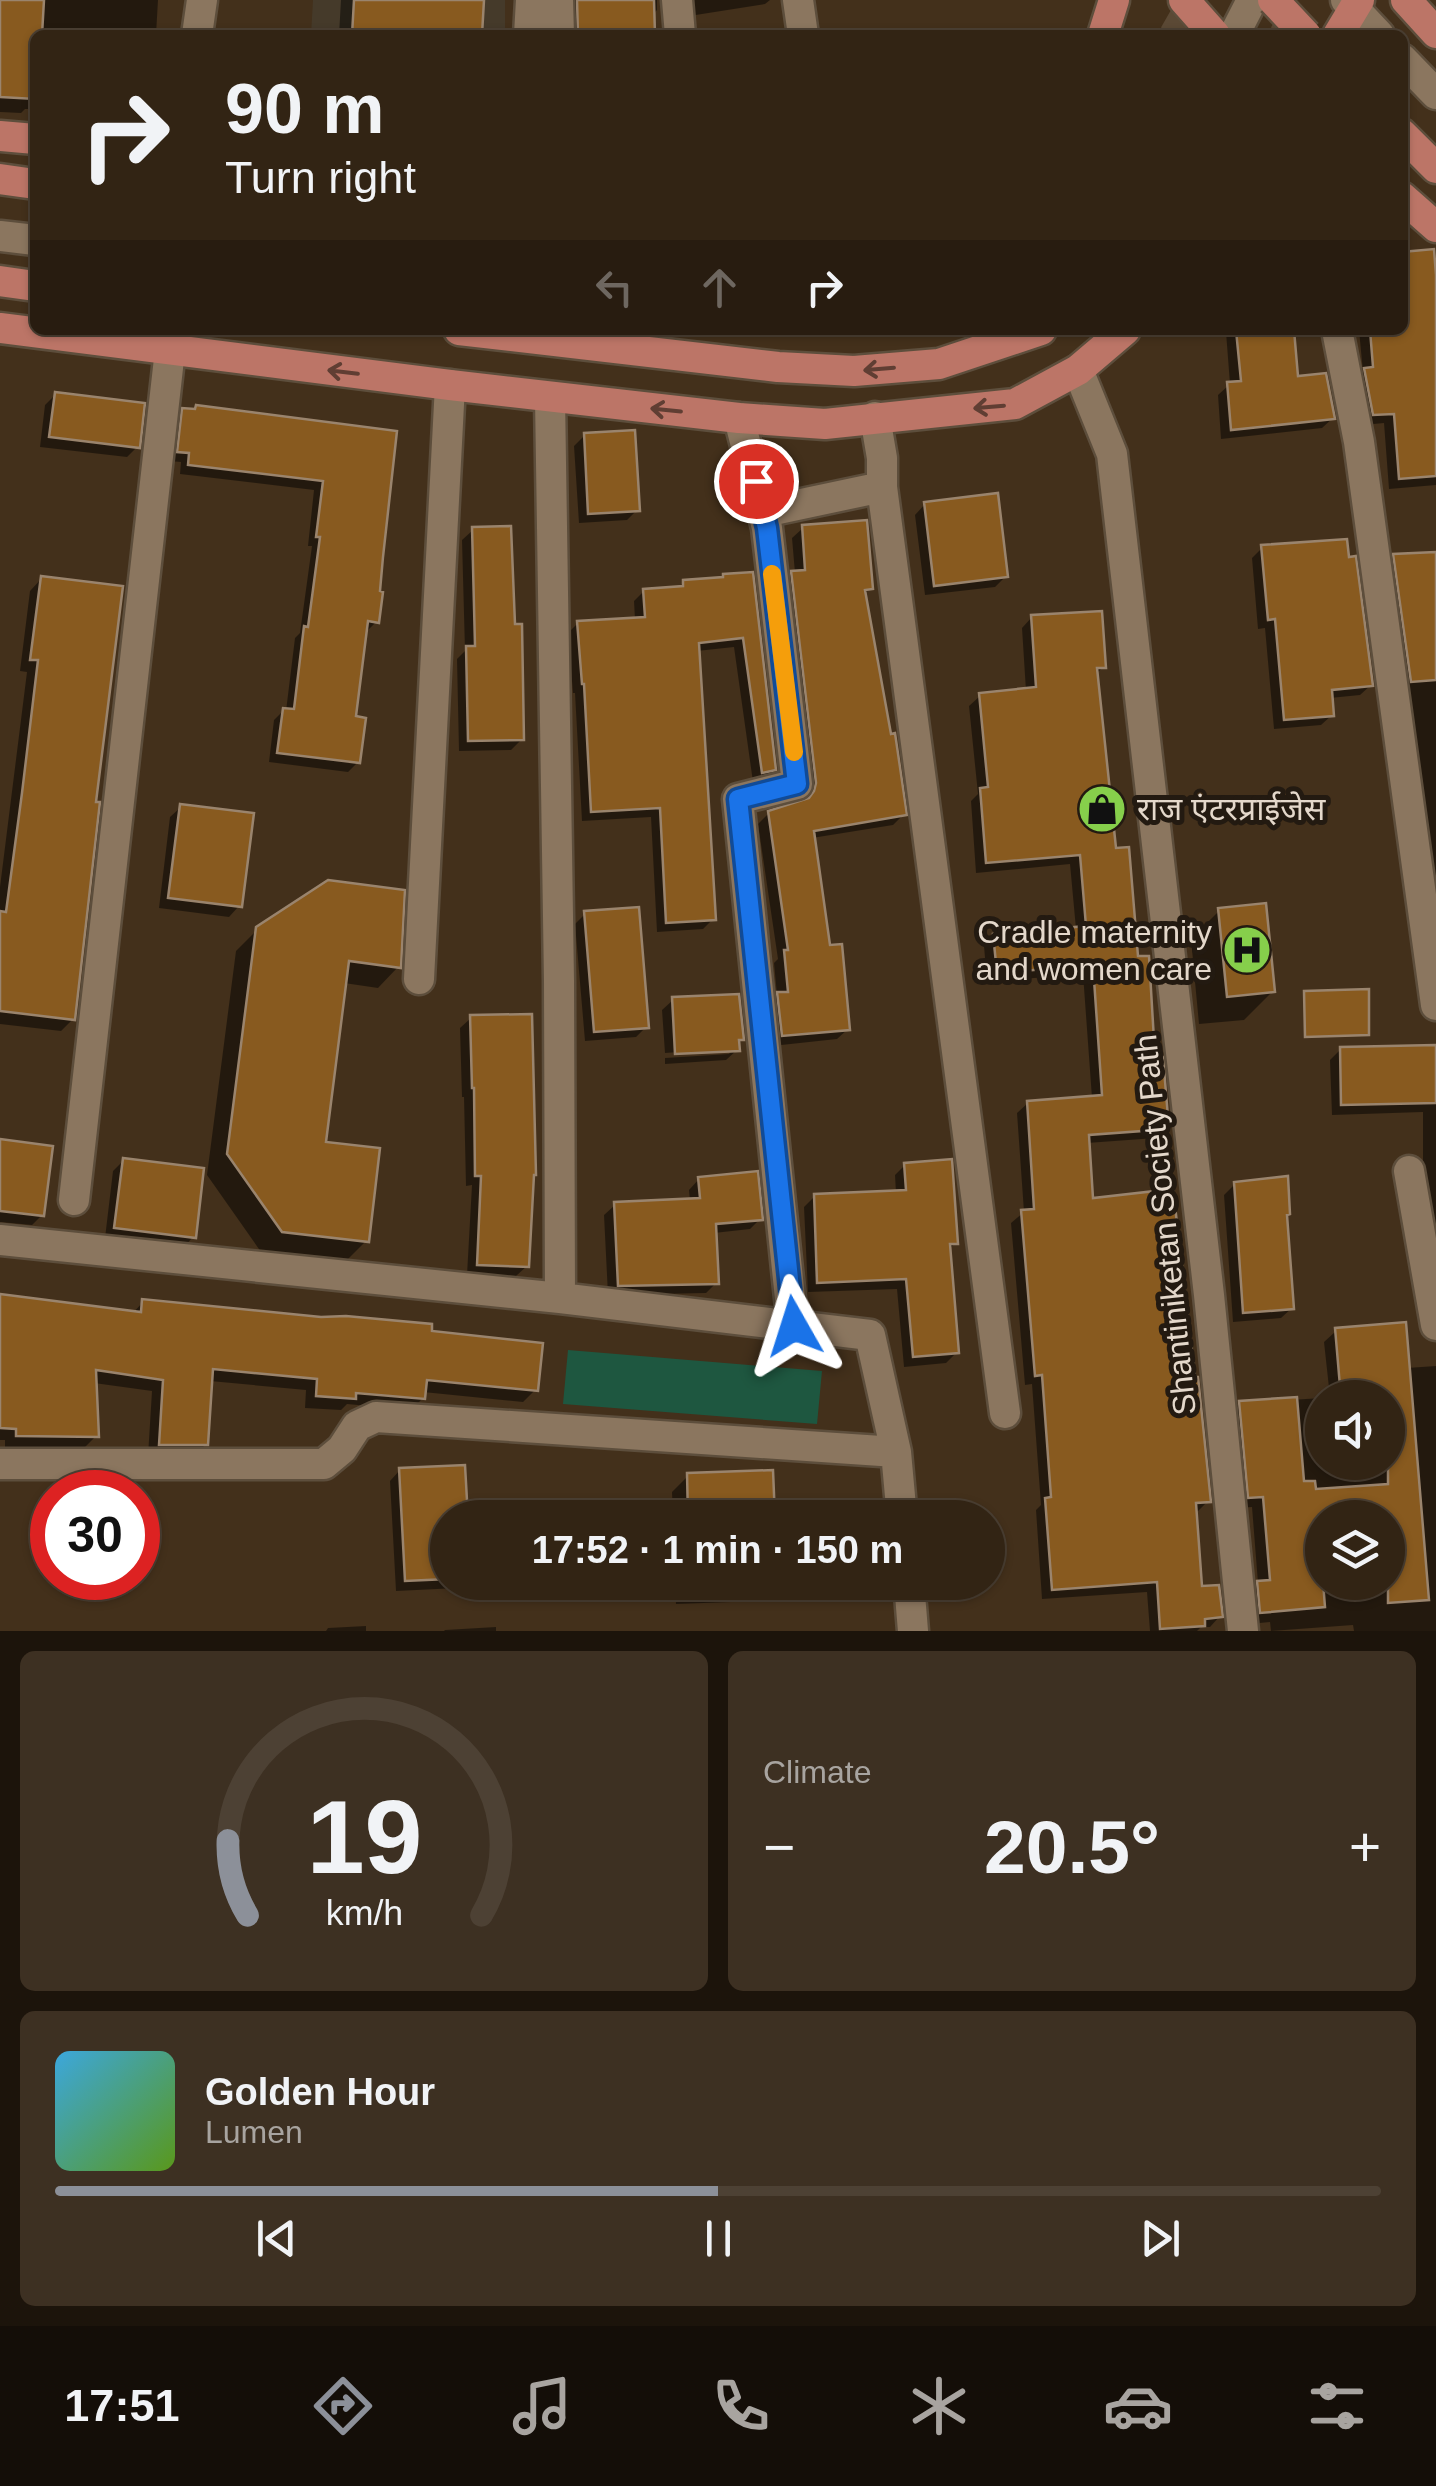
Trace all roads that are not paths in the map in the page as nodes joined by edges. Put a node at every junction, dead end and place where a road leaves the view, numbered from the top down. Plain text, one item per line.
1 (202, 0) edge
2 (531, 0) edge
3 (558, 0) edge
4 (677, 0) edge
5 (798, 0) edge
6 (1114, 0) edge
7 (1184, 0) edge
8 (1252, 0) edge
9 (1272, 0) edge
10 (1406, 0) edge
11 (1349, 11) edge
12 (198, 30) edge
13 (529, 30) edge
14 (558, 30) edge
15 (680, 30) edge
16 (802, 30) edge
17 (1105, 30) edge
18 (1211, 30) edge
19 (1237, 30) edge
20 (1301, 30) edge
21 (1374, 30) edge
22 (1436, 33) edge
23 (1408, 65) edge
24 (1436, 94) edge
25 (0, 136) edge
26 (30, 138) edge
27 (1408, 140) edge
28 (1436, 168) edge
29 (0, 179) edge
30 (30, 183) edge
31 (1408, 201) edge
32 (1436, 226) edge
33 (0, 236) edge
34 (30, 239) edge
35 (0, 281) edge
36 (30, 285) edge
37 (0, 328) edge
38 (30, 332) edge
39 (54, 335) edge
40 (503, 335) edge
41 (1026, 335) edge
42 (1120, 335) edge
43 (1338, 335) edge
44 (170, 350) junction
45 (1078, 370) junction
46 (450, 386) junction
47 (550, 397) junction
48 (739, 418) junction
49 (875, 418) junction
50 (882, 487) junction
51 (764, 512) junction
52 (419, 978) dead end
53 (1436, 1005) edge
54 (1410, 1171) dead end
55 (74, 1200) dead end
56 (0, 1240) edge
57 (560, 1298) junction
58 (794, 1326) junction
59 (1436, 1326) edge
60 (1006, 1412) dead end
61 (896, 1452) junction
62 (0, 1464) edge
63 (900, 1500) edge
64 (911, 1600) edge
65 (914, 1631) edge
66 (1243, 1631) edge

1 - 12 street
2 - 13 street
3 - 14 street
4 - 15 street
5 - 16 street
6 - 17 main road
7 - 18 main road
8 - 19 street
9 - 20 main road, bridge
10 - 22 main road
11 - 21 street
23 - 24 street
25 - 26 main road
27 - 28 main road
29 - 30 main road
31 - 32 main road
33 - 34 street
35 - 36 main road
37 - 38 main road
39 - 44 main road
41 -> 40 main road
42 - 45 main road
43 - 53 street
46 -> 44 main road
44 - 55 street
45 -> 49 main road
45 - 66 street, Shantiniketan Society Path
46 - 47 main road
46 - 52 street
48 -> 47 main road
47 - 57 street
48 - 49 main road
48 - 51 street
49 - 50 street
50 - 51 street
50 - 60 street
51 - 58 street
54 - 59 street
56 - 57 street
57 - 58 street
58 - 61 street
61 - 62 street
61 - 63 street
64 - 65 street

